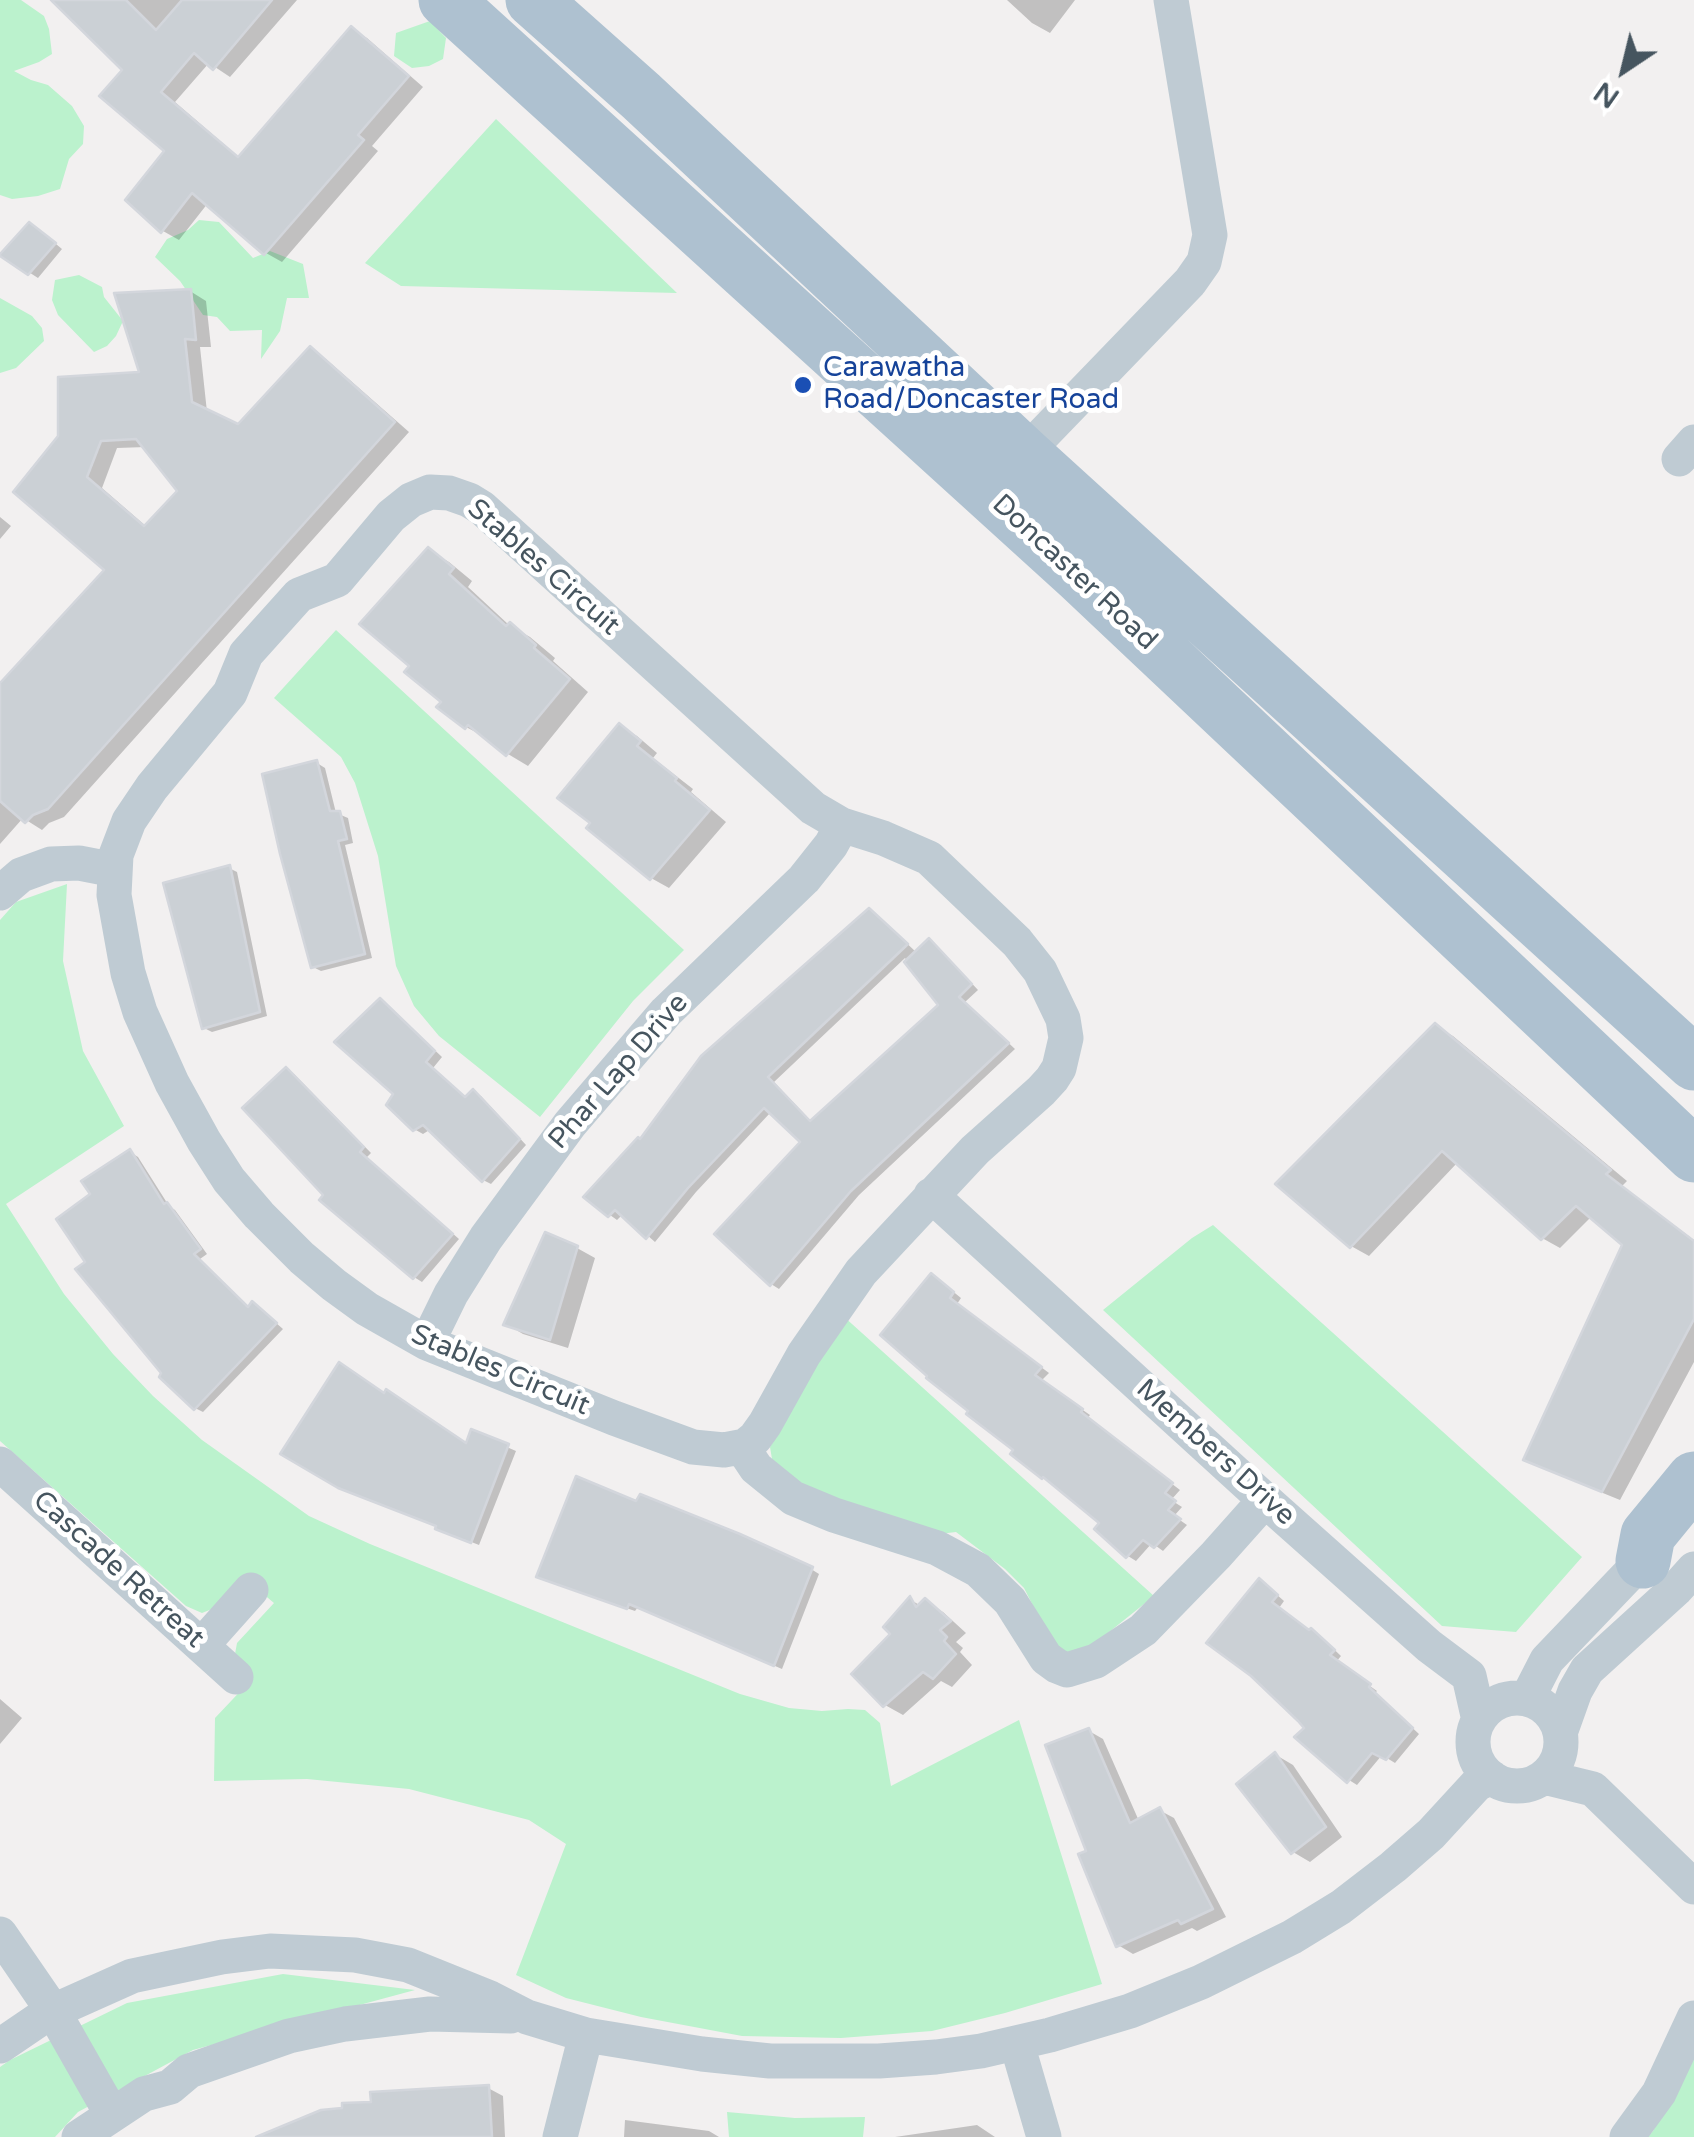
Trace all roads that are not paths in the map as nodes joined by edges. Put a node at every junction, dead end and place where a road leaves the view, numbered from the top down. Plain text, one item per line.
1 (446, 0) edge
2 (533, 0) edge
3 (1171, 0) edge
4 (1024, 454) junction
5 (987, 494) junction
6 (842, 825) junction
7 (115, 870) junction
8 (0, 894) edge
9 (1694, 1063) edge
10 (1694, 1155) edge
11 (931, 1195) junction
12 (427, 1344) junction
13 (742, 1447) junction
14 (0, 1464) edge
15 (1694, 1479) edge
16 (1265, 1500) junction
17 (1694, 1504) edge
18 (1668, 1565) edge
19 (252, 1590) dead end
20 (202, 1646) junction
21 (236, 1677) dead end
22 (1527, 1699) junction
23 (1479, 1720) junction
24 (1560, 1733) junction
25 (1491, 1777) junction
26 (1544, 1777) junction
27 (1694, 1887) edge
28 (0, 1934) edge
29 (53, 2011) junction
30 (527, 2017) junction
31 (1694, 2018) edge
32 (586, 2035) junction
33 (1017, 2044) junction
34 (0, 2046) edge
35 (112, 2114) junction
36 (79, 2137) edge
37 (560, 2137) edge
38 (1044, 2137) edge
39 (1627, 2137) edge

1 - 5 main road, Doncaster Road
2 - 4 main road, Doncaster Road
3 - 4 street
4 - 5 main road
4 - 9 main road, Doncaster Road
5 - 10 main road, Doncaster Road
6 - 7 street, Stables Circuit
6 - 11 street, Stables Circuit
6 - 12 street, Phar Lap Drive
7 - 8 street
7 - 12 street, Stables Circuit
11 - 13 street, Stables Circuit
11 - 16 street, Members Drive
12 - 13 street, Stables Circuit
13 - 16 street
14 - 20 street, Cascade Retreat
15 - 18 main road
16 - 23 street, Members Drive
17 - 18 street
18 - 22 street
18 - 24 street
19 - 20 street
20 - 21 street, Cascade Retreat
22 - 23 street
22 - 24 street
23 - 25 street
24 - 26 street
25 - 26 street
25 - 33 street
26 - 27 street
28 - 29 street
29 - 30 street
29 - 34 street
29 - 35 street
30 - 32 street
30 - 35 street
31 - 39 street
32 - 33 street
32 - 37 street
33 - 38 street
35 - 36 street

